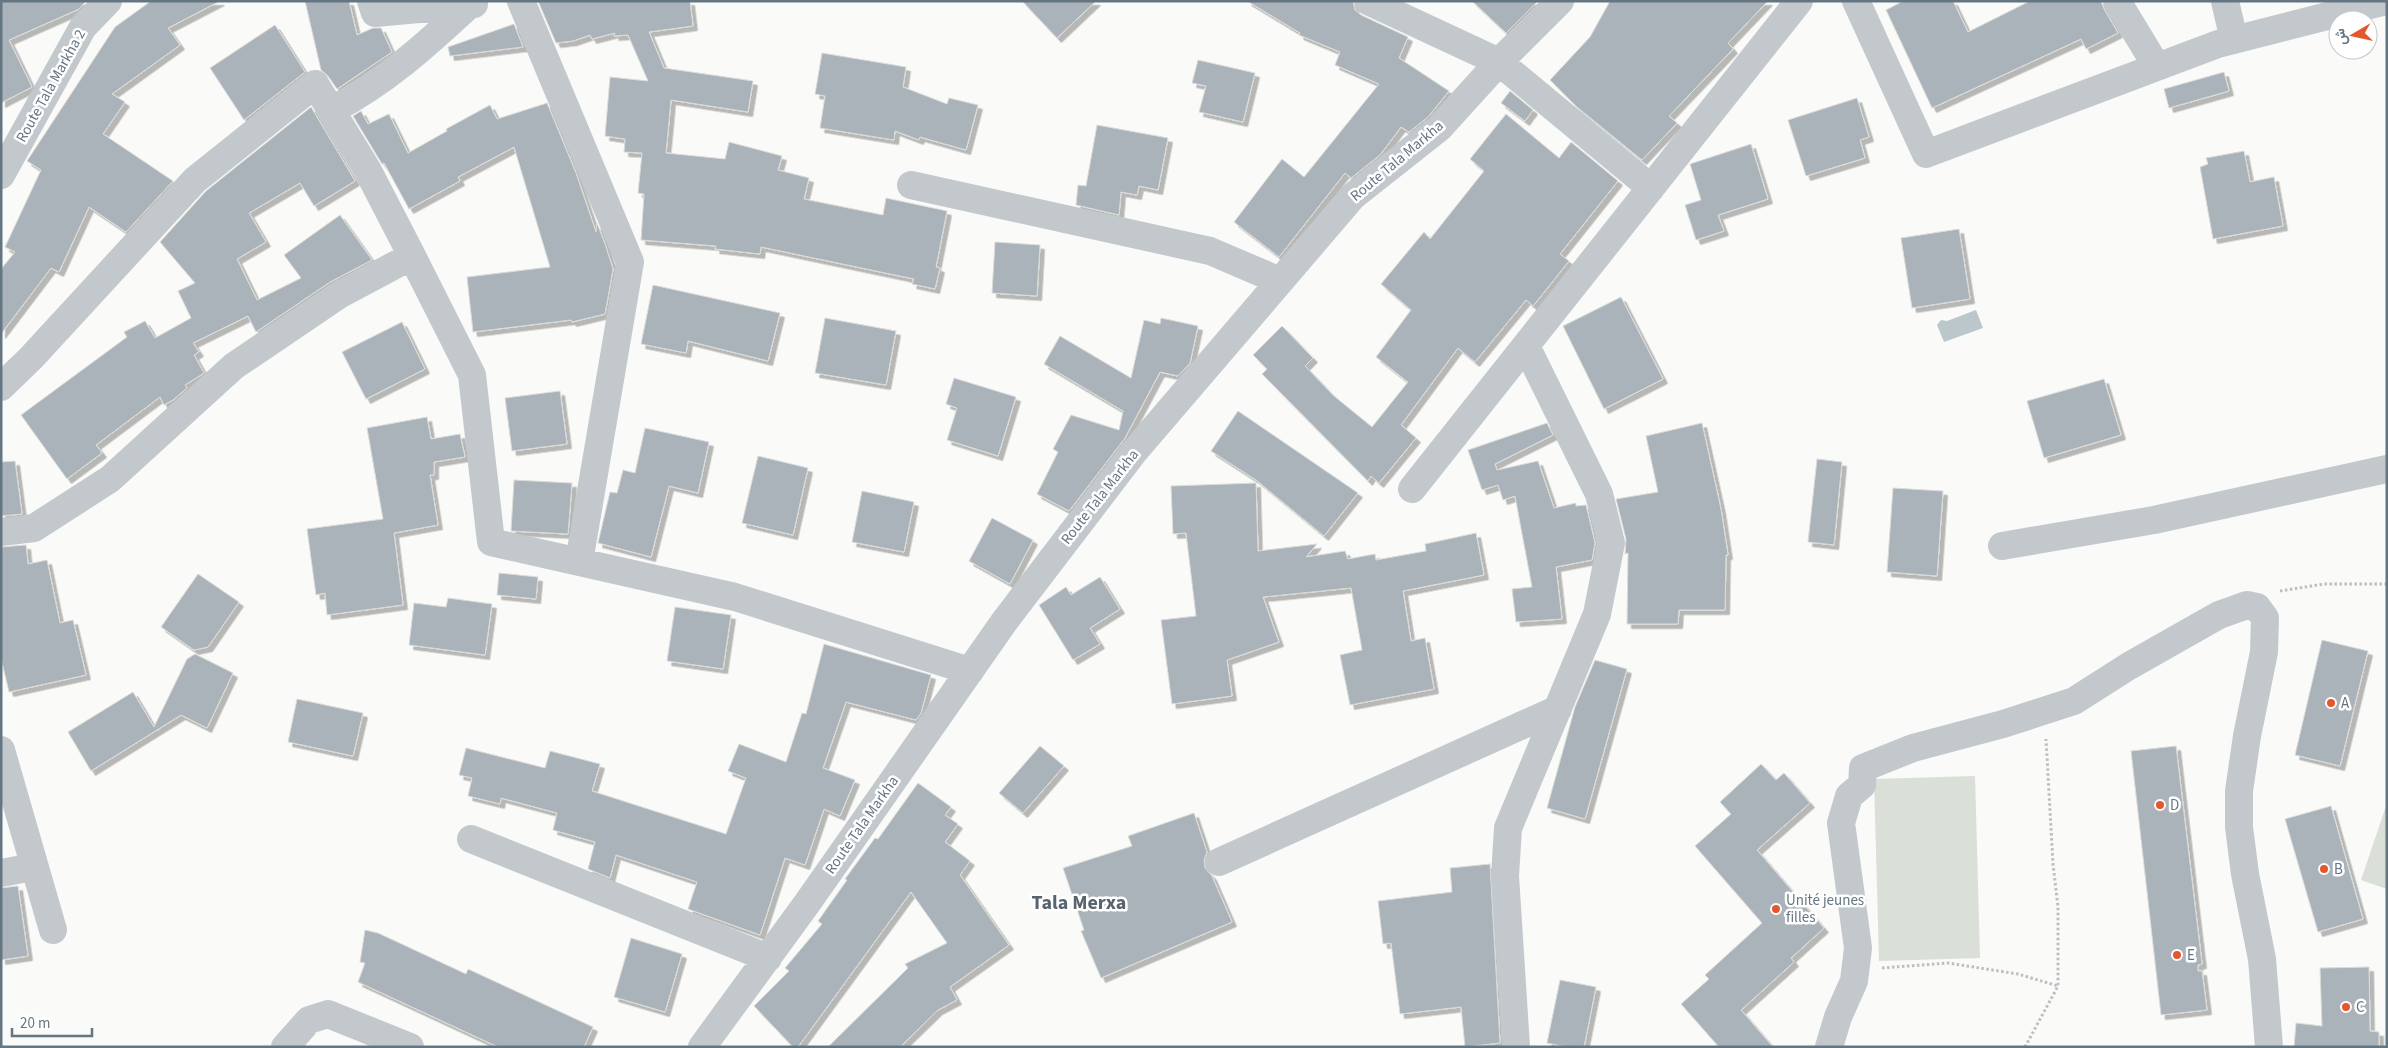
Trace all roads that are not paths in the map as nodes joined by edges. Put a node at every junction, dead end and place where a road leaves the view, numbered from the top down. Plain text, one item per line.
1 (108, 1) edge
2 (371, 1) edge
3 (520, 1) edge
4 (1368, 1) edge
5 (1560, 1) edge
6 (1799, 1) edge
7 (1856, 1) edge
8 (2118, 1) edge
9 (2225, 1) edge
10 (2386, 1) edge
11 (474, 4) edge
12 (2234, 40) junction
13 (1499, 62) junction
14 (2157, 67) junction
15 (332, 110) junction
16 (1, 175) edge
17 (911, 185) dead end
18 (1651, 188) junction
19 (412, 256) junction
20 (1280, 281) junction
21 (1526, 346) junction
22 (1, 387) edge
23 (2387, 469) edge
24 (1412, 488) dead end
25 (1, 532) edge
26 (2002, 546) dead end
27 (579, 562) junction
28 (970, 671) junction
29 (1558, 709) junction
30 (1, 750) edge
31 (470, 840) dead end
32 (1219, 862) dead end
33 (33, 867) junction
34 (1, 873) edge
35 (53, 930) dead end
36 (768, 958) junction
37 (285, 1047) edge
38 (410, 1047) edge
39 (702, 1047) edge
40 (1516, 1047) edge
41 (1830, 1047) edge
42 (2269, 1047) edge

1 - 16 street, Route Tala Markha 2
2 - 11 street
3 - 27 street
4 - 13 street
5 - 13 street, Route Tala Markha
6 - 18 street
7 - 14 street
8 - 14 street
9 - 12 street
10 - 12 street
11 - 15 street
12 - 14 street
13 - 18 street
13 - 20 street, Route Tala Markha
15 - 19 street
15 - 22 street
17 - 20 street
18 - 21 street
19 - 25 street
19 - 27 street
20 - 28 street, Route Tala Markha
21 - 24 street
21 - 29 street
23 - 26 street
27 - 28 street
28 - 36 street, Route Tala Markha
29 - 32 street
29 - 40 street
30 - 33 street
31 - 36 street
33 - 34 street
33 - 35 street
36 - 39 street, Route Tala Markha
37 - 38 street
41 - 42 street

